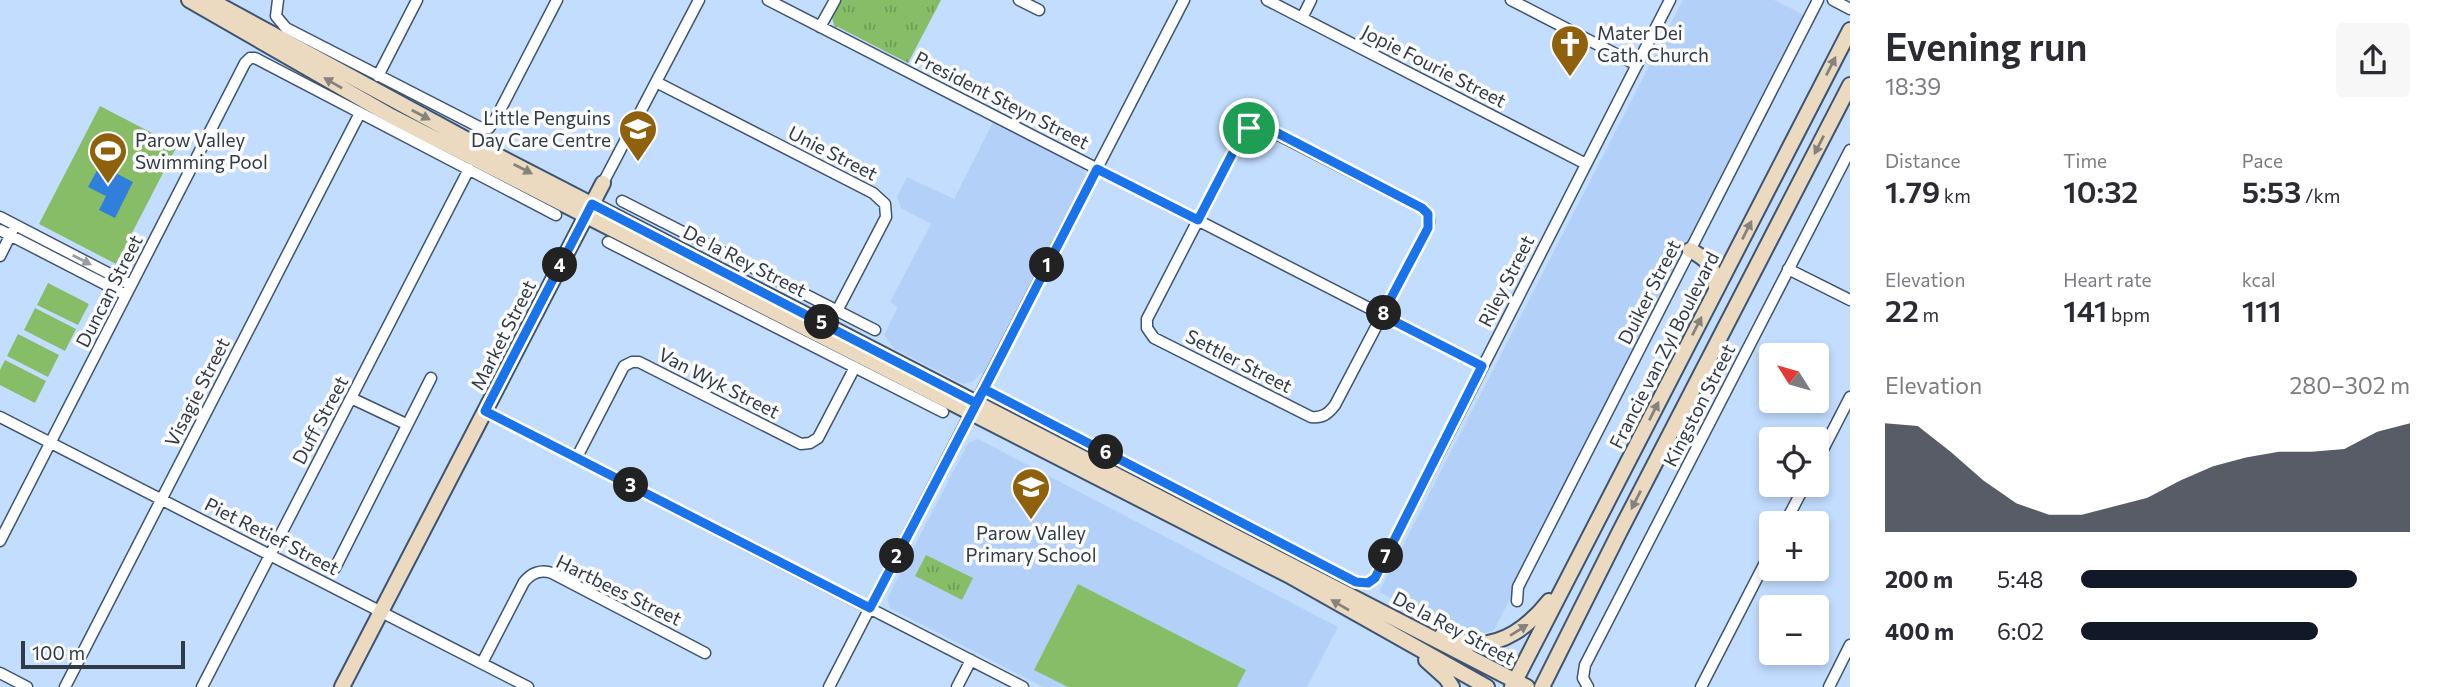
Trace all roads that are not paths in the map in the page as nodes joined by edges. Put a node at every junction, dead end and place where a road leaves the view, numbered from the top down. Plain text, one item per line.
1 (189, 0) edge
2 (210, 0) edge
3 (278, 0) edge
4 (417, 0) edge
5 (557, 0) edge
6 (699, 0) edge
7 (768, 0) edge
8 (835, 0) edge
9 (1018, 0) edge
10 (1184, 0) edge
11 (1267, 0) edge
12 (1311, 0) edge
13 (1511, 0) edge
14 (1670, 0) edge
15 (1818, 0) edge
16 (1833, 0) edge
17 (1850, 9) edge
18 (1039, 10) dead end
19 (1302, 18) junction
20 (820, 27) junction
21 (1850, 30) edge
22 (1637, 65) junction
23 (378, 76) junction
24 (656, 82) junction
25 (1850, 85) edge
26 (360, 113) junction
27 (1850, 150) edge
28 (1586, 164) junction
29 (469, 169) junction
30 (1097, 169) junction
31 (603, 183) joint
32 (622, 201) dead end
33 (589, 210) junction
34 (556, 215) dead end
35 (0, 217) edge
36 (1198, 220) junction
37 (0, 230) edge
38 (13, 230) junction
39 (608, 242) dead end
40 (1690, 250) junction
41 (0, 256) edge
42 (1788, 269) junction
43 (129, 290) junction
44 (1716, 290) junction
45 (1850, 300) edge
46 (837, 312) junction
47 (1382, 315) junction
48 (875, 330) dead end
49 (1482, 366) junction
50 (855, 367) junction
51 (431, 378) dead end
52 (984, 389) junction
53 (1850, 397) edge
54 (351, 398) junction
55 (974, 408) junction
56 (485, 411) junction
57 (943, 412) dead end
58 (0, 417) edge
59 (406, 425) junction
60 (1829, 438) edge
61 (51, 443) junction
62 (577, 457) junction
63 (162, 498) junction
64 (1590, 537) junction
65 (0, 541) edge
66 (270, 554) junction
67 (335, 568) dead end
68 (1759, 574) edge
69 (1375, 578) joint
70 (1517, 601) dead end
71 (870, 608) junction
72 (381, 612) junction
73 (1408, 624) junction
74 (1399, 639) junction
75 (1850, 645) edge
76 (705, 653) dead end
77 (971, 660) junction
78 (482, 663) junction
79 (0, 673) edge
80 (1586, 682) edge
81 (1518, 685) edge
82 (27, 687) edge
83 (65, 687) edge
84 (202, 687) edge
85 (342, 687) edge
86 (528, 687) edge
87 (830, 687) edge
88 (957, 687) edge
89 (1023, 687) edge
90 (1452, 687) edge
91 (1487, 687) edge
92 (1542, 687) edge
93 (1701, 687) edge
94 (1829, 687) edge

33 -> 1 main road, De la Rey Street
2 -> 33 main road, De la Rey Street
3 - 23 street
4 - 23 street
5 - 23 street
6 - 24 street, Market Street
7 - 20 street, President Steyn Street
8 - 20 street
9 - 18 street
10 - 30 street
11 - 19 street, Jopie Fourie Street
12 - 19 street
13 - 22 street
14 - 22 street, Riley Street
15 - 40 street, Duiker Street
16 - 17 street
19 - 28 street, Jopie Fourie Street
20 - 30 street, President Steyn Street
44 -> 21 main road, Francie van Zyl Boulevard
22 - 28 street, Riley Street
24 - 31 street, Market Street
24 - 46 street, Unie Street
25 -> 92 main road
26 - 29 street
26 - 43 street, Duncan Street
26 - 63 street, Visagie Street
27 - 42 street, Kingston Street
28 - 49 street, Riley Street
29 - 34 street
29 - 54 street, Duff Street
30 - 36 street, President Steyn Street
30 - 52 street
31 - 33 main road, Market Street
32 - 46 street, De la Rey Street
33 - 55 main road, De la Rey Street
33 - 56 main road, Market Street
35 - 38 street
36 - 47 street, President Steyn Street
36 - 47 street
36 - 47 street, Settler Street
37 - 38 street
38 - 41 street
38 - 43 street
39 - 50 street
40 - 44 main road
40 - 70 street, Duiker Street
42 - 45 street
42 - 80 street, Kingston Street
43 - 61 street, Duncan Street
64 -> 44 main road, Francie van Zyl Boulevard
46 - 48 street, De la Rey Street
47 - 49 street, President Steyn Street
49 - 69 street, Riley Street
50 - 57 street
50 - 62 street, Van Wyk Street
51 - 59 street
52 - 55 street
52 - 69 street, De la Rey Street
53 - 60 street
54 - 59 street
54 - 66 street, Duff Street
55 - 71 street
55 - 73 main road, De la Rey Street
74 -> 55 main road, De la Rey Street
56 - 62 street
56 - 72 main road, Market Street
58 - 61 street, Piet Retief Street
59 - 67 street
61 - 63 street, Piet Retief Street
61 - 65 street, Duncan Street
62 - 71 street
63 - 66 street, Piet Retief Street
63 - 83 street, Visagie Street
73 -> 64 main road
64 - 81 main road, Francie van Zyl Boulevard
66 - 72 street, Piet Retief Street
66 - 84 street, Duff Street
68 - 93 street
71 - 77 street
71 - 87 street
72 - 78 street, Piet Retief Street
72 - 85 main road, Market Street
73 - 81 main road, De la Rey Street
74 - 90 main road
74 - 91 main road, De la Rey Street
75 - 94 street
76 - 78 street, Hartbees Street
77 - 88 street
77 - 89 street
78 - 86 street, Piet Retief Street
79 - 82 street

